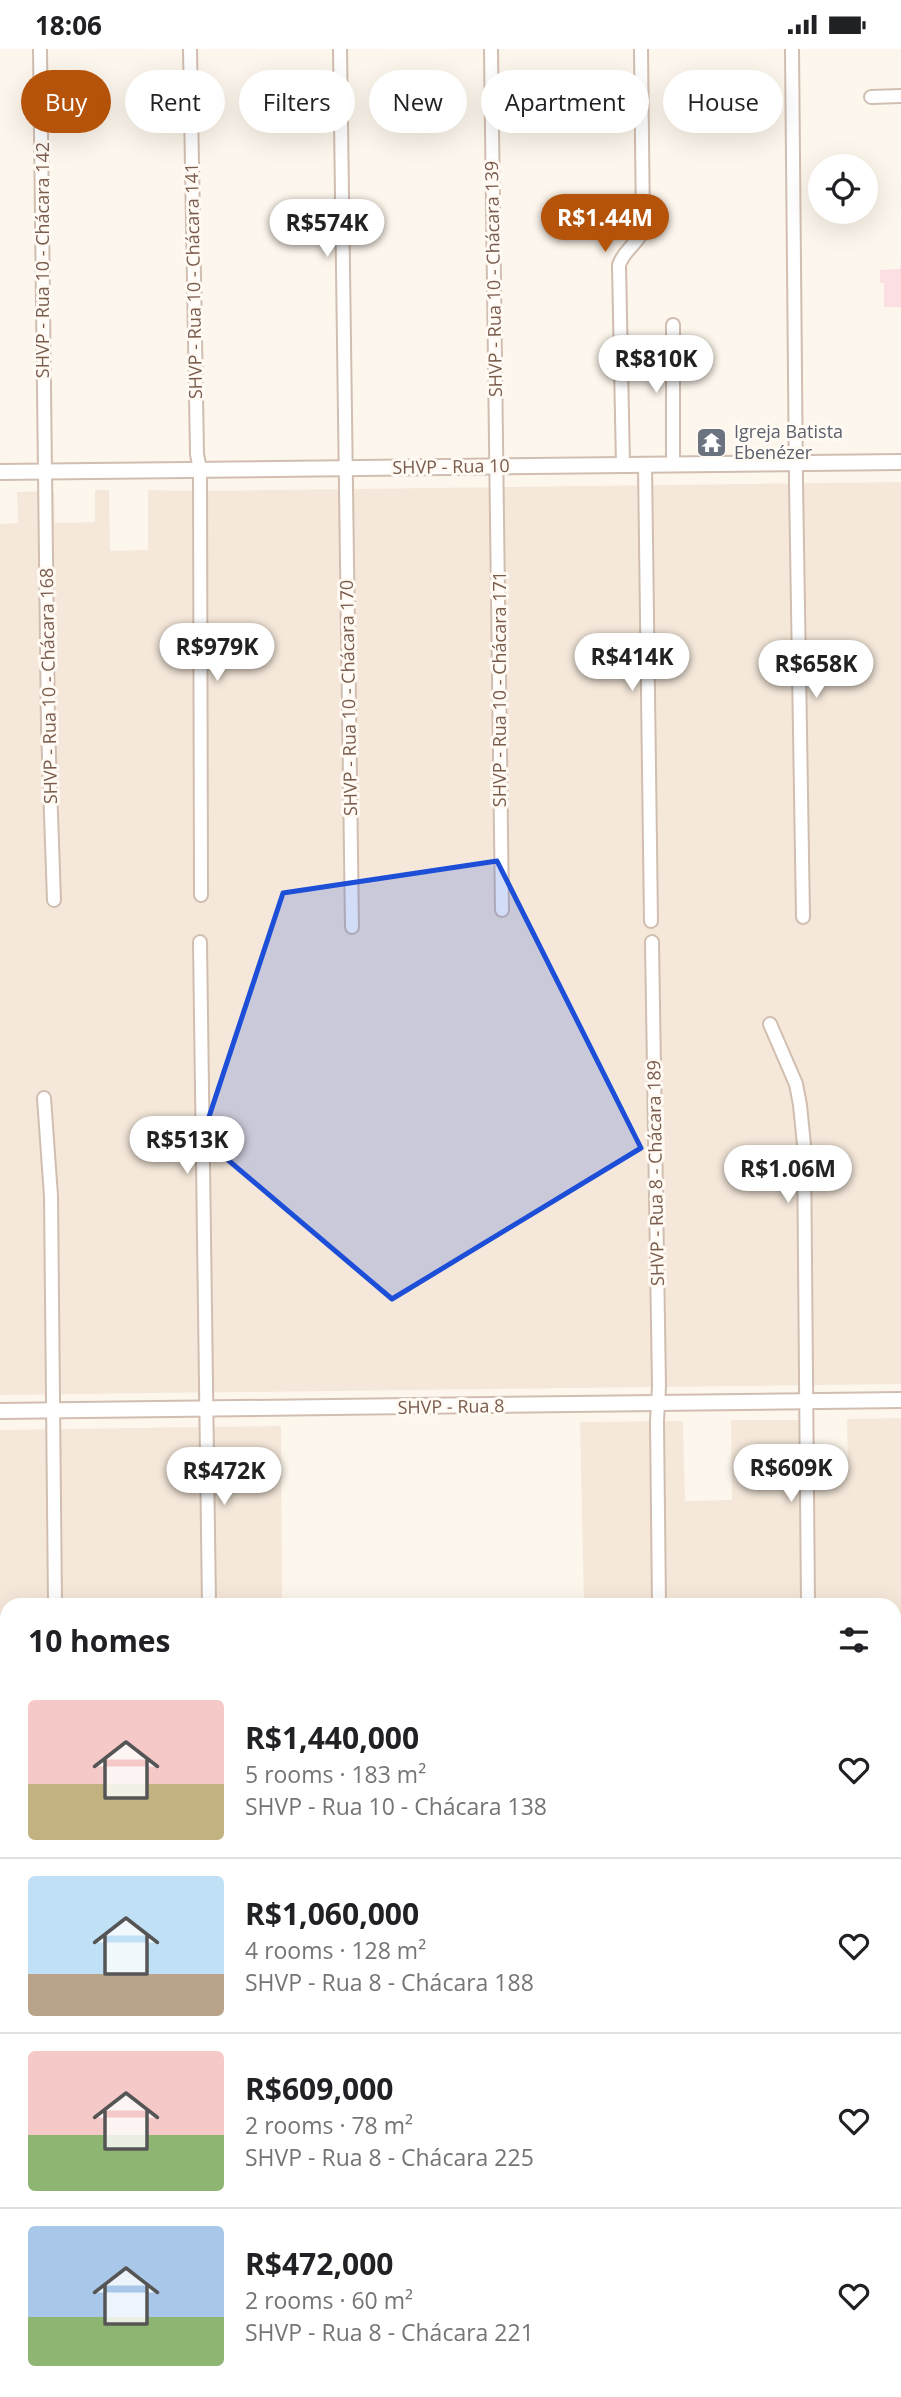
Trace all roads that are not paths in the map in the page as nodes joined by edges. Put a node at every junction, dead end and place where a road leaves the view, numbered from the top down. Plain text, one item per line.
1 (40, 49) edge
2 (190, 49) edge
3 (340, 49) edge
4 (491, 49) edge
5 (640, 49) edge
6 (792, 49) edge
7 (901, 96) edge
8 (871, 97) dead end
9 (673, 325) dead end
10 (901, 462) edge
11 (796, 463) junction
12 (623, 465) junction
13 (645, 465) junction
14 (673, 465) junction
15 (498, 467) junction
16 (345, 468) junction
17 (200, 470) junction
18 (45, 472) junction
19 (0, 473) edge
20 (201, 895) dead end
21 (54, 900) dead end
22 (502, 910) dead end
23 (803, 917) dead end
24 (652, 921) dead end
25 (352, 927) dead end
26 (200, 942) dead end
27 (652, 942) dead end
28 (770, 1024) dead end
29 (44, 1098) dead end
30 (805, 1401) junction
31 (901, 1401) edge
32 (658, 1404) junction
33 (208, 1409) junction
34 (53, 1410) junction
35 (0, 1411) edge
36 (55, 1598) edge
37 (209, 1598) edge
38 (659, 1598) edge
39 (808, 1598) edge

1 - 18 street, SHVP - Rua 10 - Chácara 142
2 - 17 street, SHVP - Rua 10 - Chácara 141
3 - 16 street, SHVP - Rua 10 - Chácara 170
4 - 15 street, SHVP - Rua 10 - Chácara 139
5 - 12 street
6 - 11 street
7 - 8 street
9 - 14 street
10 - 11 street, SHVP - Rua 10
11 - 14 street, SHVP - Rua 10
11 - 23 street
12 - 13 street, SHVP - Rua 10
12 - 15 street, SHVP - Rua 10
13 - 14 street, SHVP - Rua 10
13 - 24 street
15 - 16 street, SHVP - Rua 10
15 - 22 street, SHVP - Rua 10 - Chácara 171
16 - 17 street, SHVP - Rua 10
16 - 25 street, SHVP - Rua 10 - Chácara 170
17 - 18 street, SHVP - Rua 10
17 - 20 street, SHVP - Rua 10 - Chácara 141
18 - 19 street, SHVP - Rua 10
18 - 21 street, SHVP - Rua 10 - Chácara 168
26 - 33 street
27 - 32 street, SHVP - Rua 8 - Chácara 189
28 - 30 street
29 - 34 street
30 - 31 street, SHVP - Rua 8
30 - 32 street, SHVP - Rua 8
30 - 39 street
32 - 33 street, SHVP - Rua 8
32 - 38 street, SHVP - Rua 8 - Chácara 189
33 - 34 street, SHVP - Rua 8
33 - 37 street
34 - 35 street, SHVP - Rua 8
34 - 36 street

